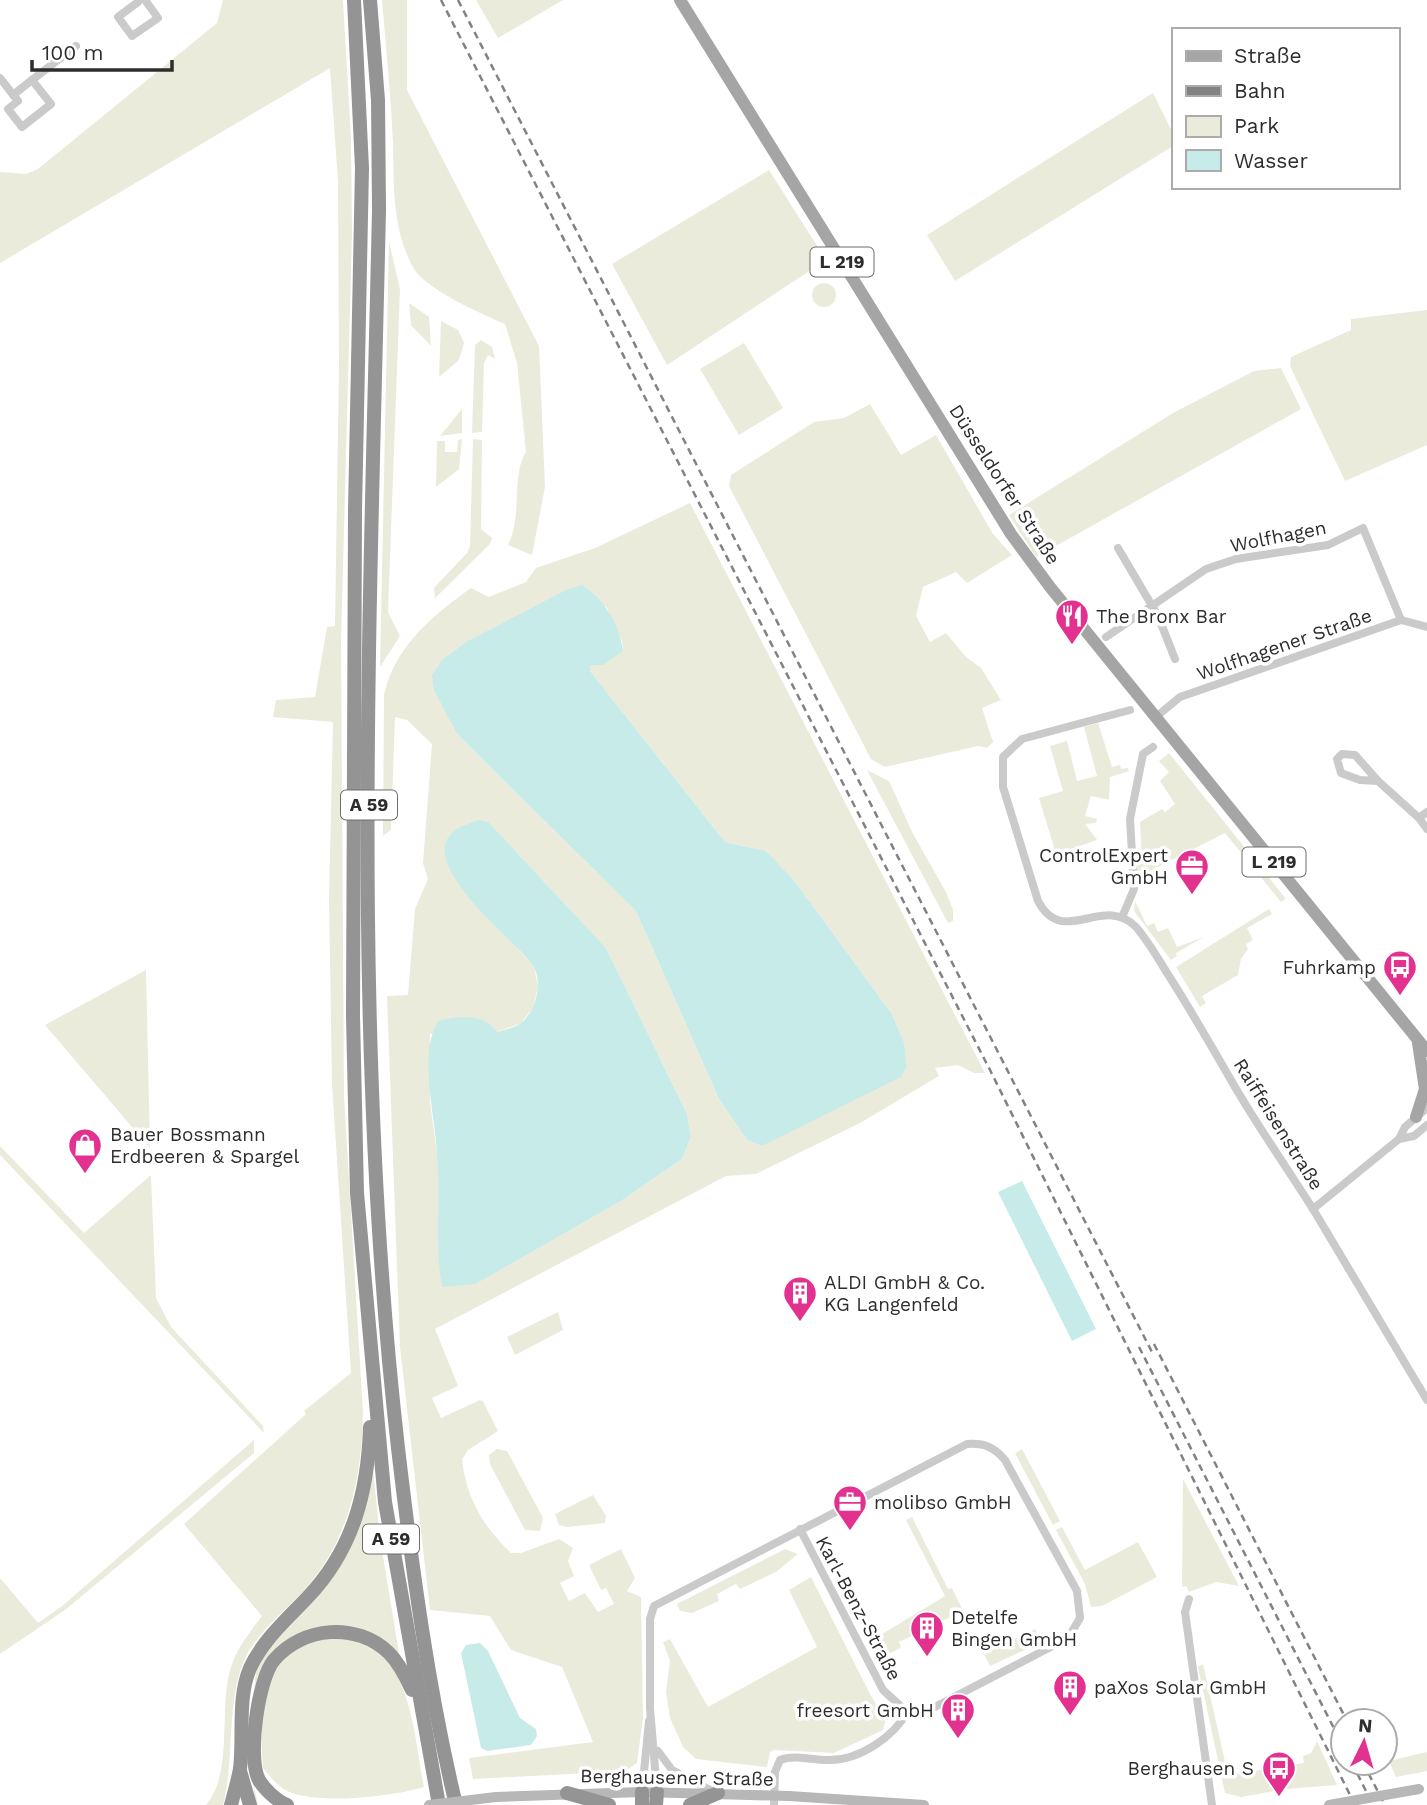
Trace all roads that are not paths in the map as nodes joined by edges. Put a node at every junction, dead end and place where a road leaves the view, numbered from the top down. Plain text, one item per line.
1 (354, 0) edge
2 (370, 0) edge
3 (680, 0) edge
4 (140, 1) edge
5 (76, 46) dead end
6 (0, 78) edge
7 (32, 80) junction
8 (13, 96) junction
9 (1118, 548) dead end
10 (1151, 606) junction
11 (1401, 620) junction
12 (1427, 627) edge
13 (1106, 637) dead end
14 (1175, 659) dead end
15 (1130, 710) dead end
16 (1157, 716) junction
17 (1153, 747) dead end
18 (1378, 781) junction
19 (1423, 815) edge
20 (1427, 829) edge
21 (1123, 915) junction
22 (1418, 1039) junction
23 (1427, 1051) edge
24 (1427, 1108) edge
25 (1422, 1121) edge
26 (1399, 1139) junction
27 (1313, 1209) junction
28 (371, 1373) junction
29 (1427, 1400) edge
30 (800, 1529) junction
31 (1189, 1599) dead end
32 (418, 1703) junction
33 (650, 1708) junction
34 (907, 1712) junction
35 (655, 1745) junction
36 (240, 1770) junction
37 (259, 1780) junction
38 (1423, 1788) edge
39 (567, 1793) junction
40 (718, 1793) junction
41 (649, 1798) edge
42 (231, 1805) edge
43 (250, 1805) edge
44 (264, 1805) edge
45 (287, 1805) edge
46 (429, 1805) edge
47 (439, 1805) edge
48 (456, 1805) edge
49 (610, 1805) edge
50 (690, 1805) edge
51 (774, 1805) edge
52 (924, 1805) edge
53 (1212, 1805) edge
54 (1329, 1805) edge

1 - 28 highway, A 59
2 - 48 highway, A 59
3 - 16 main road, Düsseldorfer Straße / L 219
4 - 4 street
5 - 7 street
6 - 8 street
7 - 8 street
7 - 8 street
9 - 10 street
10 - 11 street, Wolfhagen
10 - 13 street, Wolfhagen
10 - 14 street
11 - 12 street, Wolfhagener Straße
11 - 16 street, Wolfhagener Straße
15 - 21 street
16 - 22 main road, Düsseldorfer Straße / L 219
17 - 21 street
18 - 18 street
18 - 19 street
19 - 20 street
21 - 27 street, Raiffeisenstraße
22 - 23 main road, Düsseldorfer Straße / L 219
22 - 25 main road
24 - 25 street, Raiffeisenstraße
25 - 26 street, Raiffeisenstraße
25 - 26 street, Raiffeisenstraße
26 - 27 street, Raiffeisenstraße
27 - 29 street, Raiffeisenstraße
28 - 32 highway, A 59
28 - 36 highway
30 - 33 street, Karl-Benz-Straße
30 - 34 street, Karl-Benz-Straße
30 - 34 street, Karl-Benz-Straße
31 - 53 street
32 - 37 highway
32 - 47 highway, A 59
33 - 35 street, Karl-Benz-Straße
33 - 41 street, Karl-Benz-Straße
34 - 51 street
35 - 40 street
35 - 41 street, Karl-Benz-Straße
36 - 42 highway
36 - 43 highway
37 - 44 highway
37 - 45 highway
38 - 54 main road, bridge
39 - 41 main road, Berghausener Straße
39 - 46 main road, Berghausener Straße, bridge
39 - 49 highway
40 - 41 main road, Berghausener Straße
40 - 50 highway
40 - 52 main road, Berghausener Straße, bridge

